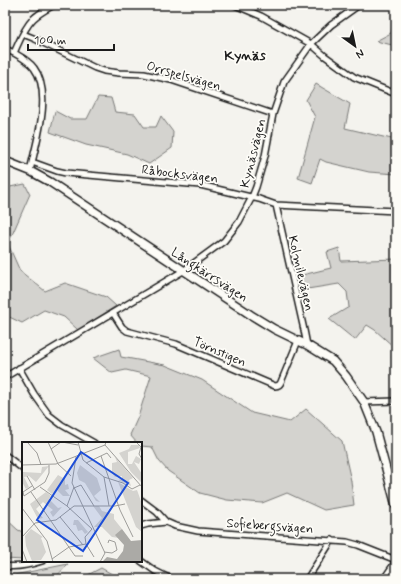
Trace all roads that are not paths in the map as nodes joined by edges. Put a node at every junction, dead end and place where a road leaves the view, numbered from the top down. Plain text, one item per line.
1 (54, 5) edge
2 (235, 5) edge
3 (359, 5) edge
4 (23, 34) junction
5 (311, 44) junction
6 (5, 49) edge
7 (14, 53) junction
8 (396, 94) edge
9 (273, 114) junction
10 (5, 162) edge
11 (32, 162) junction
12 (30, 171) junction
13 (252, 197) junction
14 (276, 205) junction
15 (396, 211) edge
16 (183, 271) junction
17 (113, 313) junction
18 (298, 341) junction
19 (306, 345) junction
20 (19, 368) junction
21 (5, 377) edge
22 (396, 401) edge
23 (364, 402) junction
24 (92, 442) edge
25 (5, 455) edge
26 (22, 468) edge
27 (142, 501) edge
28 (396, 506) edge
29 (166, 522) junction
30 (142, 526) edge
31 (332, 540) junction
32 (39, 562) edge
33 (142, 562) edge
34 (396, 562) edge
35 (5, 566) edge
36 (171, 579) edge
37 (307, 579) edge
38 (386, 579) edge

1 - 4 street
2 - 5 street
3 - 5 street, Kynäsvägen
4 - 7 street
4 - 9 street, Orrspelsvägen
5 - 8 street
5 - 9 street, Kynäsvägen
6 - 7 street
7 - 11 street
9 - 13 street, Kynäsvägen
10 - 12 street, Långkärrsvägen
11 - 12 street
11 - 13 street, Råbocksvägen
12 - 16 street, Långkärrsvägen
13 - 14 street, Råbocksvägen
13 - 16 street, Kynäsvägen
14 - 15 street, Råbocksvägen
14 - 19 street, Kolmilevägen
16 - 17 street, Kynäsvägen
16 - 18 street, Långkärrsvägen
17 - 18 street, Törnstigen
17 - 20 street, Kynäsvägen
18 - 19 street, Långkärrsvägen
19 - 23 street, Långkärrsvägen
20 - 21 street, Kynäsvägen
20 - 24 street
22 - 23 street
23 - 28 street, Långkärrsvägen
25 - 26 street
27 - 29 street
29 - 30 street, Sofiebergsvägen
29 - 31 street, Sofiebergsvägen
31 - 34 street, Sofiebergsvägen
31 - 37 street
32 - 35 street
33 - 36 street
34 - 38 street

